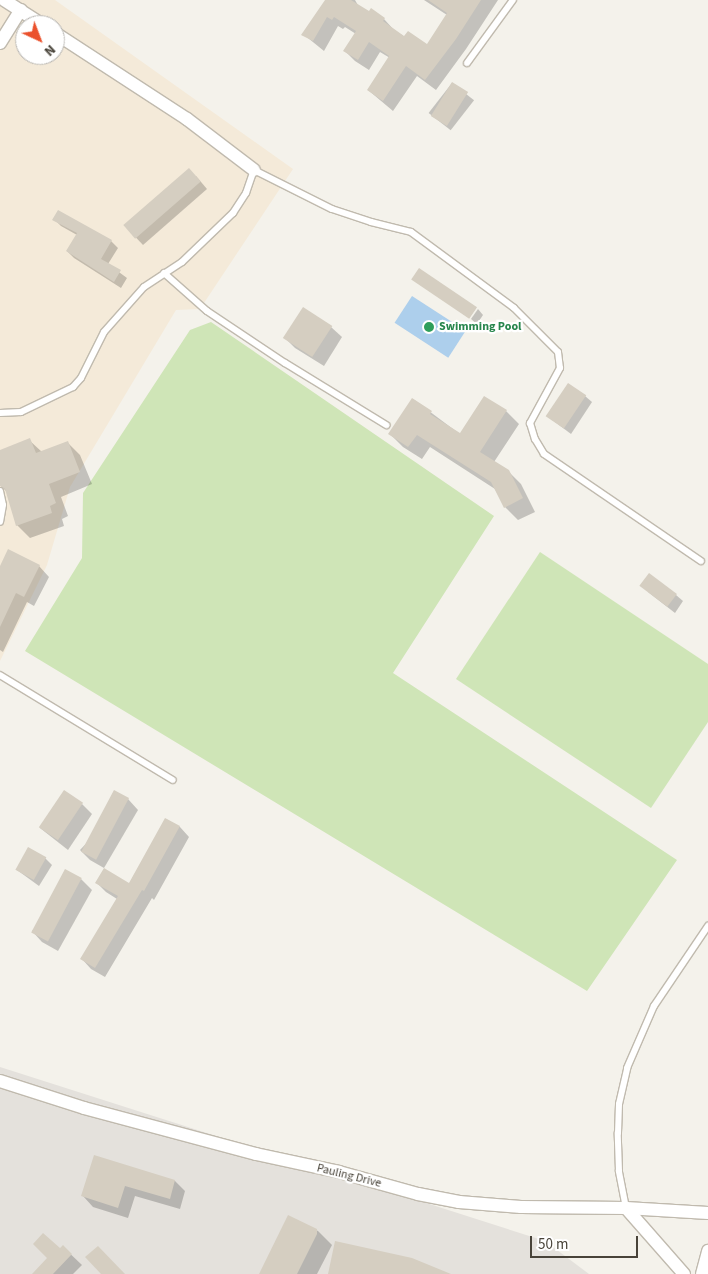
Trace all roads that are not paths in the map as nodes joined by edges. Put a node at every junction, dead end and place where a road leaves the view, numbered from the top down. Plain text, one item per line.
1 (4, 0) edge
2 (513, 0) edge
3 (21, 10) junction
4 (29, 15) edge
5 (65, 40) edge
6 (0, 43) edge
7 (467, 63) dead end
8 (254, 170) junction
9 (164, 273) junction
10 (0, 413) edge
11 (386, 425) dead end
12 (0, 491) edge
13 (0, 522) edge
14 (702, 561) dead end
15 (0, 675) edge
16 (173, 780) dead end
17 (708, 926) edge
18 (0, 1081) edge
19 (626, 1208) junction
20 (708, 1213) edge
21 (708, 1251) edge
22 (684, 1274) edge
23 (702, 1274) edge

1 - 3 street
2 - 7 lane
3 - 4 street
3 - 6 street
5 - 8 street
8 - 9 lane
8 - 14 lane
9 - 10 lane
9 - 11 lane
12 - 13 lane
15 - 16 lane
17 - 19 lane
18 - 19 street, Pauling Drive
19 - 20 street, Pauling Drive
19 - 22 street
21 - 23 street

